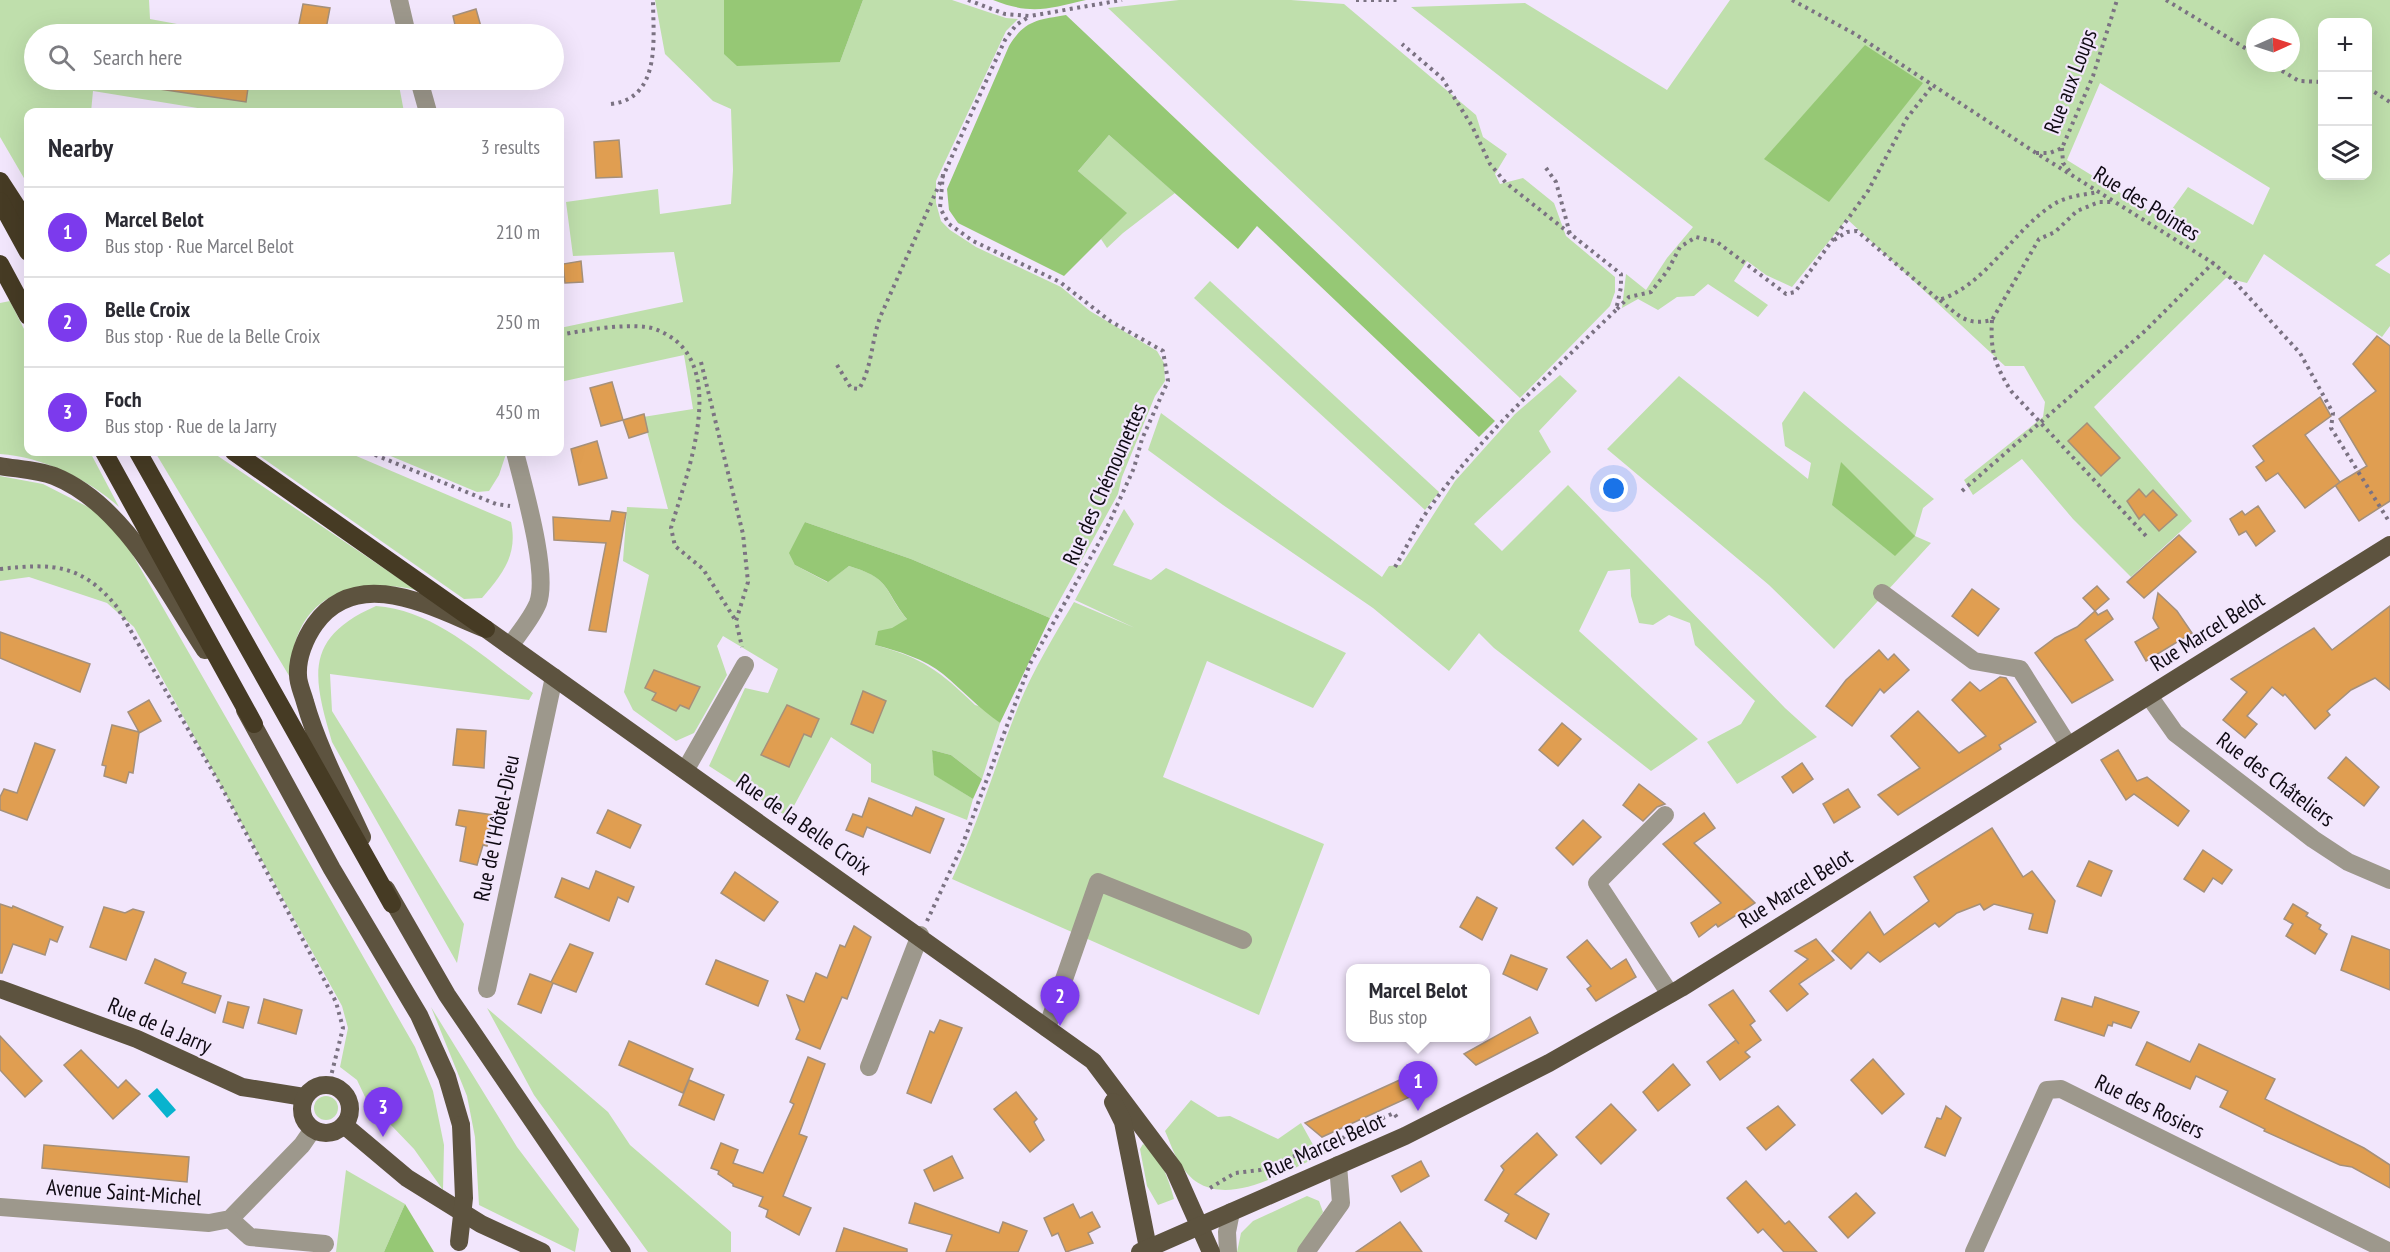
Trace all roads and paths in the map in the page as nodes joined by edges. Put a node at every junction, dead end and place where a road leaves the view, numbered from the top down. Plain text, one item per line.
1 (399, 0) edge
2 (652, 0) edge
3 (968, 0) edge
4 (1122, 0) edge
5 (1356, 0) edge
6 (1397, 0) edge
7 (1792, 0) edge
8 (2119, 0) edge
9 (2166, 0) edge
10 (1030, 16) junction
11 (405, 24) edge
12 (1402, 44) dead end
13 (2246, 49) edge
14 (2284, 72) edge
15 (2318, 82) edge
16 (1933, 85) junction
17 (422, 90) edge
18 (2372, 91) edge
19 (2390, 102) edge
20 (611, 104) dead end
21 (427, 108) edge
22 (2062, 148) junction
23 (2036, 153) junction
24 (1546, 168) dead end
25 (943, 174) junction
26 (2075, 177) junction
27 (0, 181) edge
28 (2099, 192) junction
29 (0, 201) edge
30 (2115, 202) junction
31 (24, 218) edge
32 (1570, 234) junction
33 (1831, 242) junction
34 (24, 245) edge
35 (2213, 263) junction
36 (0, 264) edge
37 (1939, 300) junction
38 (24, 309) edge
39 (1616, 309) junction
40 (1992, 320) junction
41 (564, 334) edge
42 (701, 362) dead end
43 (837, 365) dead end
44 (2042, 423) junction
45 (106, 456) edge
46 (140, 456) edge
47 (240, 456) edge
48 (378, 456) edge
49 (516, 456) edge
50 (0, 466) edge
51 (1962, 491) dead end
52 (529, 509) junction
53 (2390, 523) edge
54 (2148, 538) dead end
55 (2390, 545) edge
56 (1395, 567) dead end
57 (0, 569) edge
58 (1882, 593) dead end
59 (736, 621) junction
60 (486, 629) junction
61 (510, 646) junction
62 (745, 665) joint
63 (554, 677) junction
64 (2149, 696) junction
65 (254, 724) junction
66 (2068, 745) junction
67 (686, 769) junction
68 (1665, 815) dead end
69 (2390, 880) edge
70 (392, 904) junction
71 (920, 935) junction
72 (1243, 940) dead end
73 (0, 989) edge
74 (487, 989) dead end
75 (1670, 994) junction
76 (1047, 1028) junction
77 (1093, 1061) junction
78 (868, 1067) dead end
79 (329, 1084) junction
80 (304, 1097) junction
81 (1400, 1123) dead end
82 (344, 1125) junction
83 (313, 1130) junction
84 (1338, 1165) junction
85 (1210, 1188) dead end
86 (0, 1207) edge
87 (1231, 1212) junction
88 (230, 1219) junction
89 (1199, 1226) junction
90 (325, 1244) dead end
91 (457, 1247) edge
92 (1144, 1250) edge
93 (542, 1252) edge
94 (622, 1252) edge
95 (1211, 1252) edge
96 (1228, 1252) edge
97 (1306, 1252) edge
98 (1974, 1252) edge
99 (2390, 1252) edge

1 - 11 street
2 - 20 path
3 - 10 path
4 - 10 path
5 - 6 path
7 - 16 path, Rue des Pointes
8 - 22 path, Rue aux Loups
9 - 13 path
10 - 25 path
12 - 32 path
14 - 15 path
16 - 23 path, Rue des Pointes
16 - 33 path
17 - 21 street
18 - 19 path
22 - 23 path, Rue aux Loups
22 - 26 path
23 - 26 path, Rue des Pointes
24 - 32 path
25 - 43 path
25 - 71 path, Rue des Chémounettes
26 - 28 path, Rue des Pointes
27 - 31 highway
28 - 30 path, Rue des Pointes
28 - 37 path
29 - 34 highway
30 - 35 path, Rue des Pointes
30 - 40 path
32 - 39 path
33 - 37 path
33 - 39 path
35 - 44 path
35 - 53 path, Rue des Pointes
36 - 38 highway
37 - 40 path
39 - 56 path
40 - 44 path
41 - 59 path
42 - 59 path
44 - 51 path
44 - 54 path
45 - 65 highway
46 - 70 highway
47 - 60 highway
48 - 52 path
49 - 52 street
50 - 65 main road
52 - 61 street
55 - 64 main road, Rue Marcel Belot
57 - 79 path
58 - 66 street
59 - 62 path
60 - 61 main road, Rue de la Belle Croix
60 - 70 main road, Rue de la Belle Croix
61 - 63 main road, Rue de la Belle Croix
62 - 67 street
63 - 67 main road, Rue de la Belle Croix
63 - 74 street, Rue de l'Hôtel-Dieu
64 - 66 main road, Rue Marcel Belot
64 - 69 street, Rue des Châteliers
65 - 91 main road, bridge
66 - 75 main road, Rue Marcel Belot
67 - 71 main road, Rue de la Belle Croix
68 - 75 street
70 - 94 main road, Rue de la Belle Croix
71 - 76 main road, Rue de la Belle Croix
71 - 78 street
72 - 76 street
73 - 80 main road, Rue de la Jarry
75 - 84 main road, Rue Marcel Belot
76 - 77 main road, Rue de la Belle Croix
77 - 89 main road, Rue de la Belle Croix
77 - 92 main road, Rue de la Belle Croix
79 - 80 main road
79 - 82 main road
80 - 83 main road
81 - 85 path
82 - 83 main road
82 - 93 main road
83 - 88 street, Avenue Saint-Michel
84 - 87 main road, Rue Marcel Belot
84 - 97 street
86 - 88 street, Avenue Saint-Michel
87 - 89 main road, Rue Marcel Belot
87 - 96 street
88 - 90 street
89 - 92 main road
89 - 95 main road, Rue de la Belle Croix
98 - 99 street, Rue des Rosiers

